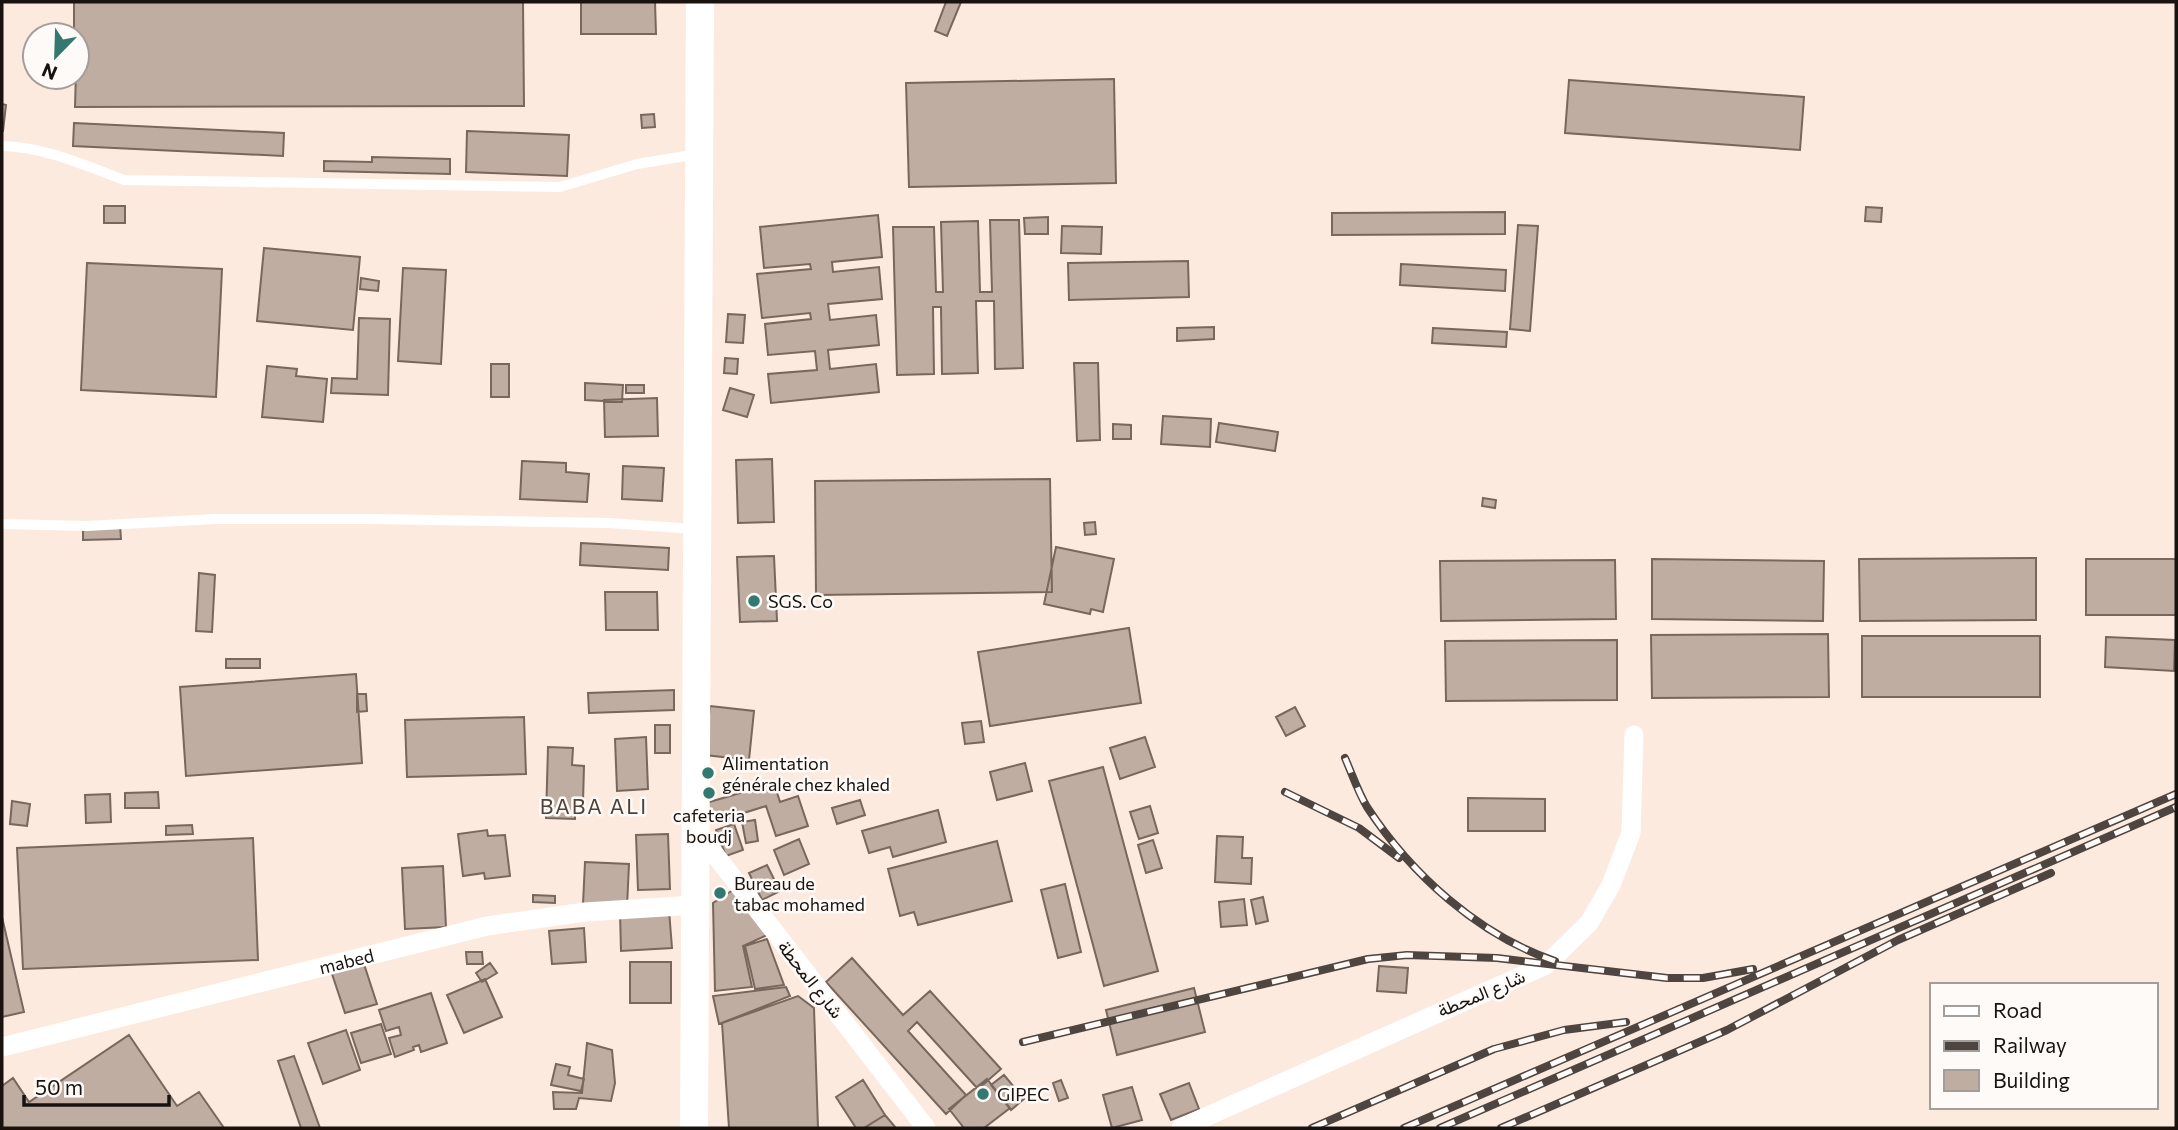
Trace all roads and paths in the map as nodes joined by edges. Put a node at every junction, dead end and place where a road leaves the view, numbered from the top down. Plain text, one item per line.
1 (700, 2) edge
2 (2, 146) edge
3 (699, 154) junction
4 (2, 524) edge
5 (698, 529) junction
6 (1634, 734) dead end
7 (696, 830) junction
8 (696, 905) junction
9 (2, 1047) edge
10 (694, 1128) edge
11 (926, 1128) edge
12 (1181, 1128) edge

1 - 3 main road
2 - 3 lane
3 - 5 main road
4 - 5 lane
5 - 7 main road
6 - 12 street, شارع المحطة
7 - 8 main road
7 - 11 street, شارع المحطة
8 - 9 street, mabed
8 - 10 main road

